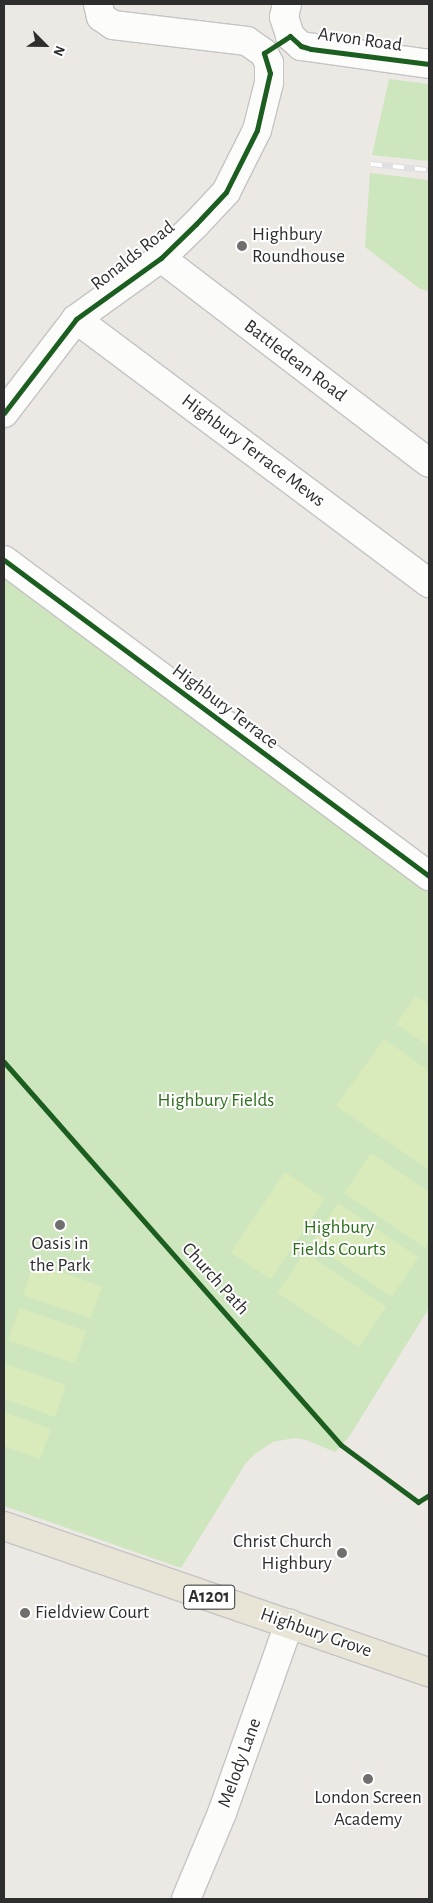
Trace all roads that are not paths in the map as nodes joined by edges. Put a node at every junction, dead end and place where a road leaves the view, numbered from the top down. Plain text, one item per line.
1 (287, 4) edge
2 (100, 11) edge
3 (429, 64) edge
4 (161, 258) junction
5 (76, 319) junction
6 (4, 413) edge
7 (429, 463) edge
8 (4, 560) edge
9 (429, 583) edge
10 (429, 876) edge
11 (4, 1526) edge
12 (289, 1624) junction
13 (429, 1672) edge
14 (186, 1899) edge

1 - 3 street, Arvon Road
2 - 4 street, Ronalds Road
4 - 5 street, Ronalds Road
4 - 7 street, Battledean Road
5 - 6 street, Ronalds Road
5 - 9 street, Highbury Terrace Mews
8 - 10 street, Highbury Terrace
11 - 12 main road, Highbury Grove / A1201
12 - 13 main road, Highbury Grove / A1201
12 - 14 street, Melody Lane

